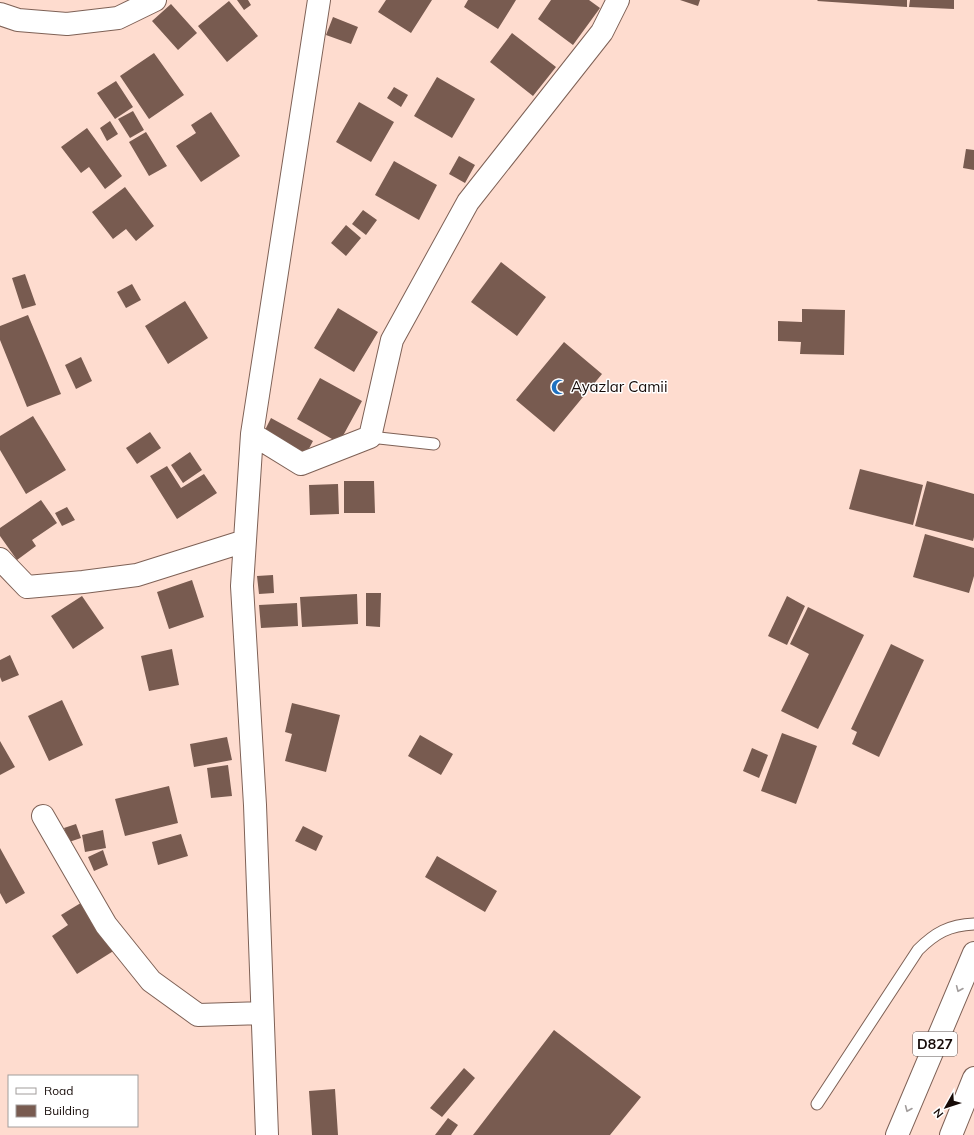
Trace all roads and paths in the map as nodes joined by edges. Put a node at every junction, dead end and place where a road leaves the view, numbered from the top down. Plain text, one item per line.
1 (155, 0) edge
2 (319, 0) edge
3 (618, 0) edge
4 (0, 14) edge
5 (252, 434) junction
6 (370, 437) junction
7 (434, 444) dead end
8 (245, 541) junction
9 (0, 559) edge
10 (43, 816) dead end
11 (974, 924) edge
12 (974, 953) edge
13 (262, 1013) junction
14 (974, 1078) edge
15 (817, 1104) dead end
16 (267, 1135) edge
17 (897, 1135) edge
18 (951, 1135) edge

1 - 4 main road
2 - 5 main road
3 - 6 main road
5 - 6 main road
5 - 8 main road
6 - 7 lane
8 - 9 main road
8 - 13 main road
10 - 13 main road
11 - 15 lane
12 -> 17 main road, D827
13 - 16 main road
14 - 18 main road

